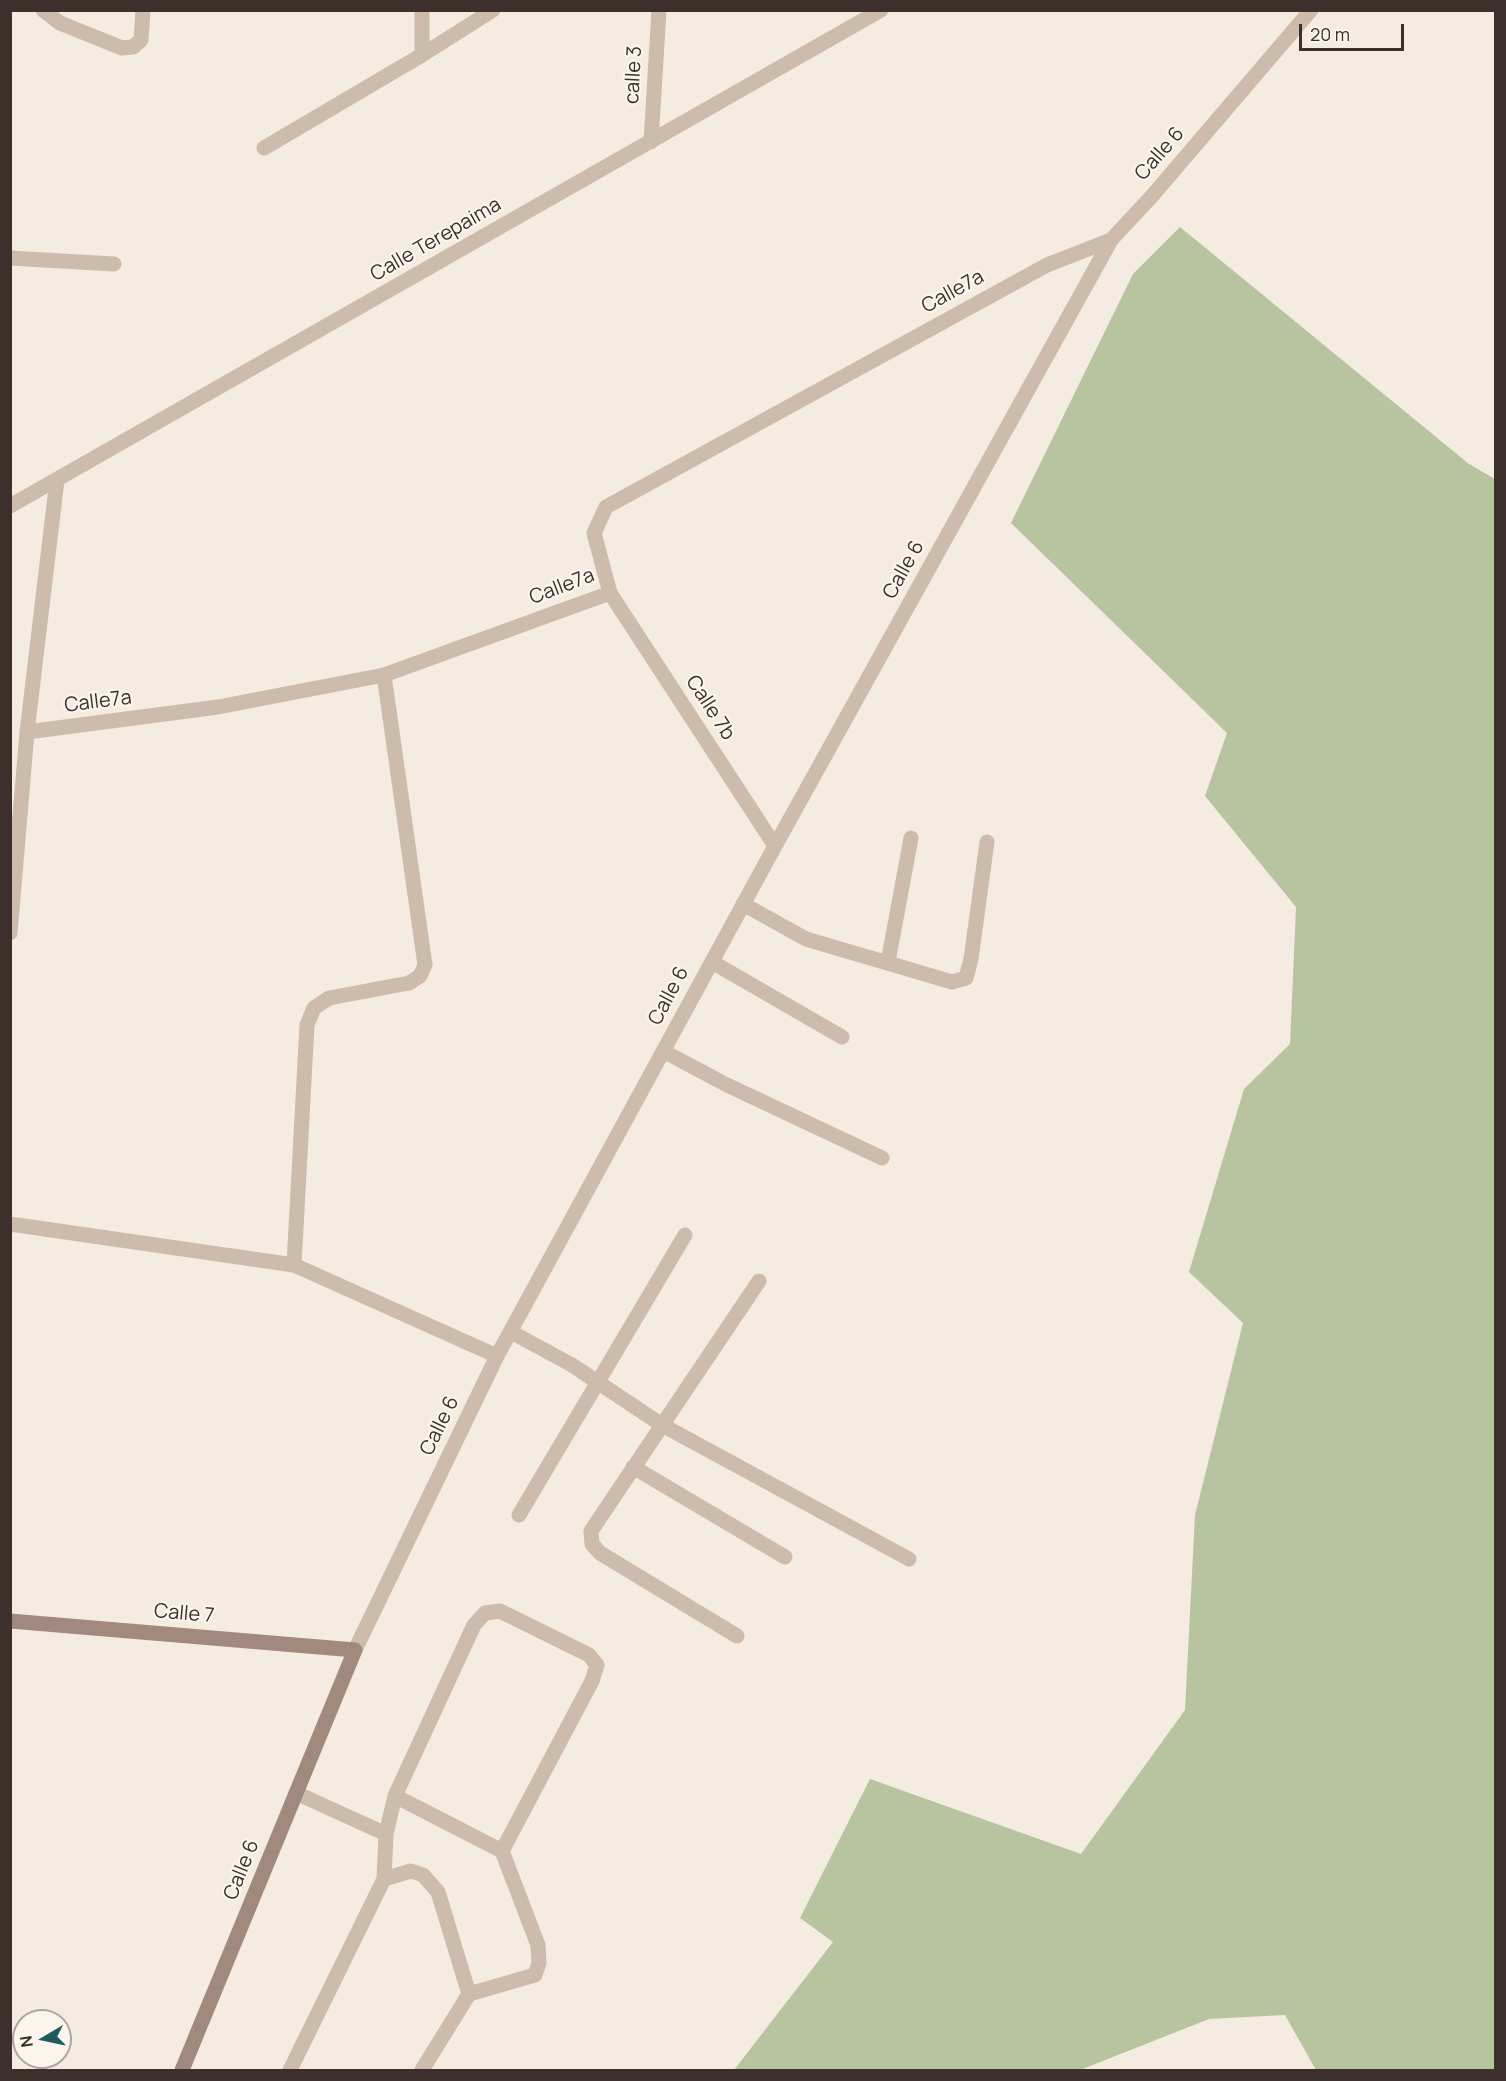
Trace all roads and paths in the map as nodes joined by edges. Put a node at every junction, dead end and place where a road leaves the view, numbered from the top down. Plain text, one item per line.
1 (43, 10) edge
2 (143, 10) edge
3 (422, 10) edge
4 (493, 10) edge
5 (659, 10) edge
6 (881, 10) edge
7 (1311, 10) edge
8 (422, 55) junction
9 (651, 142) junction
10 (264, 148) dead end
11 (1111, 240) junction
12 (10, 258) edge
13 (114, 264) dead end
14 (57, 480) junction
15 (10, 506) edge
16 (610, 593) junction
17 (384, 675) junction
18 (27, 732) junction
19 (911, 838) dead end
20 (987, 842) dead end
21 (775, 846) junction
22 (743, 904) junction
23 (10, 933) edge
24 (712, 962) junction
25 (888, 962) junction
26 (842, 1036) dead end
27 (663, 1051) junction
28 (882, 1158) dead end
29 (10, 1224) edge
30 (685, 1235) dead end
31 (294, 1265) junction
32 (759, 1281) dead end
33 (511, 1332) junction
34 (497, 1356) junction
35 (597, 1382) junction
36 (662, 1425) junction
37 (633, 1467) junction
38 (519, 1515) dead end
39 (785, 1557) dead end
40 (909, 1559) dead end
41 (10, 1621) edge
42 (736, 1636) dead end
43 (355, 1650) junction
44 (296, 1793) junction
45 (395, 1796) junction
46 (386, 1834) junction
47 (502, 1851) junction
48 (384, 1879) junction
49 (469, 1994) junction
50 (182, 2070) edge
51 (290, 2070) edge
52 (422, 2070) edge

1 - 2 street
3 - 8 street
4 - 8 street
5 - 9 street, calle 3
6 - 9 street, Calle Terepaima
7 - 11 street, Calle 6
8 - 10 street
9 - 14 street, Calle Terepaima
11 - 16 street, Calle7a
11 - 21 street, Calle 6
12 - 13 street
14 - 15 street, Calle Terepaima
14 - 18 street
16 - 17 street, Calle7a
16 - 21 street, Calle 7b
17 - 18 street, Calle7a
17 - 31 street
18 - 23 street
19 - 25 street
20 - 25 street
21 - 22 street, Calle 6
22 - 24 street, Calle 6
22 - 25 street
24 - 26 street
24 - 27 street, Calle 6
27 - 28 street
27 - 33 street, Calle 6
29 - 31 street
30 - 35 street
31 - 34 street
32 - 36 street
33 - 34 street, Calle 6
33 - 35 street
34 - 43 street, Calle 6
35 - 36 street
35 - 38 street
36 - 37 street
36 - 40 street
37 - 39 street
37 - 42 street
41 - 43 street, Calle 7
43 - 44 street, Calle 6
44 - 46 street
44 - 50 street, Calle 6
45 - 46 street
45 - 47 street
45 - 47 street
46 - 48 street
47 - 49 street
48 - 49 street
48 - 51 street
49 - 52 street

